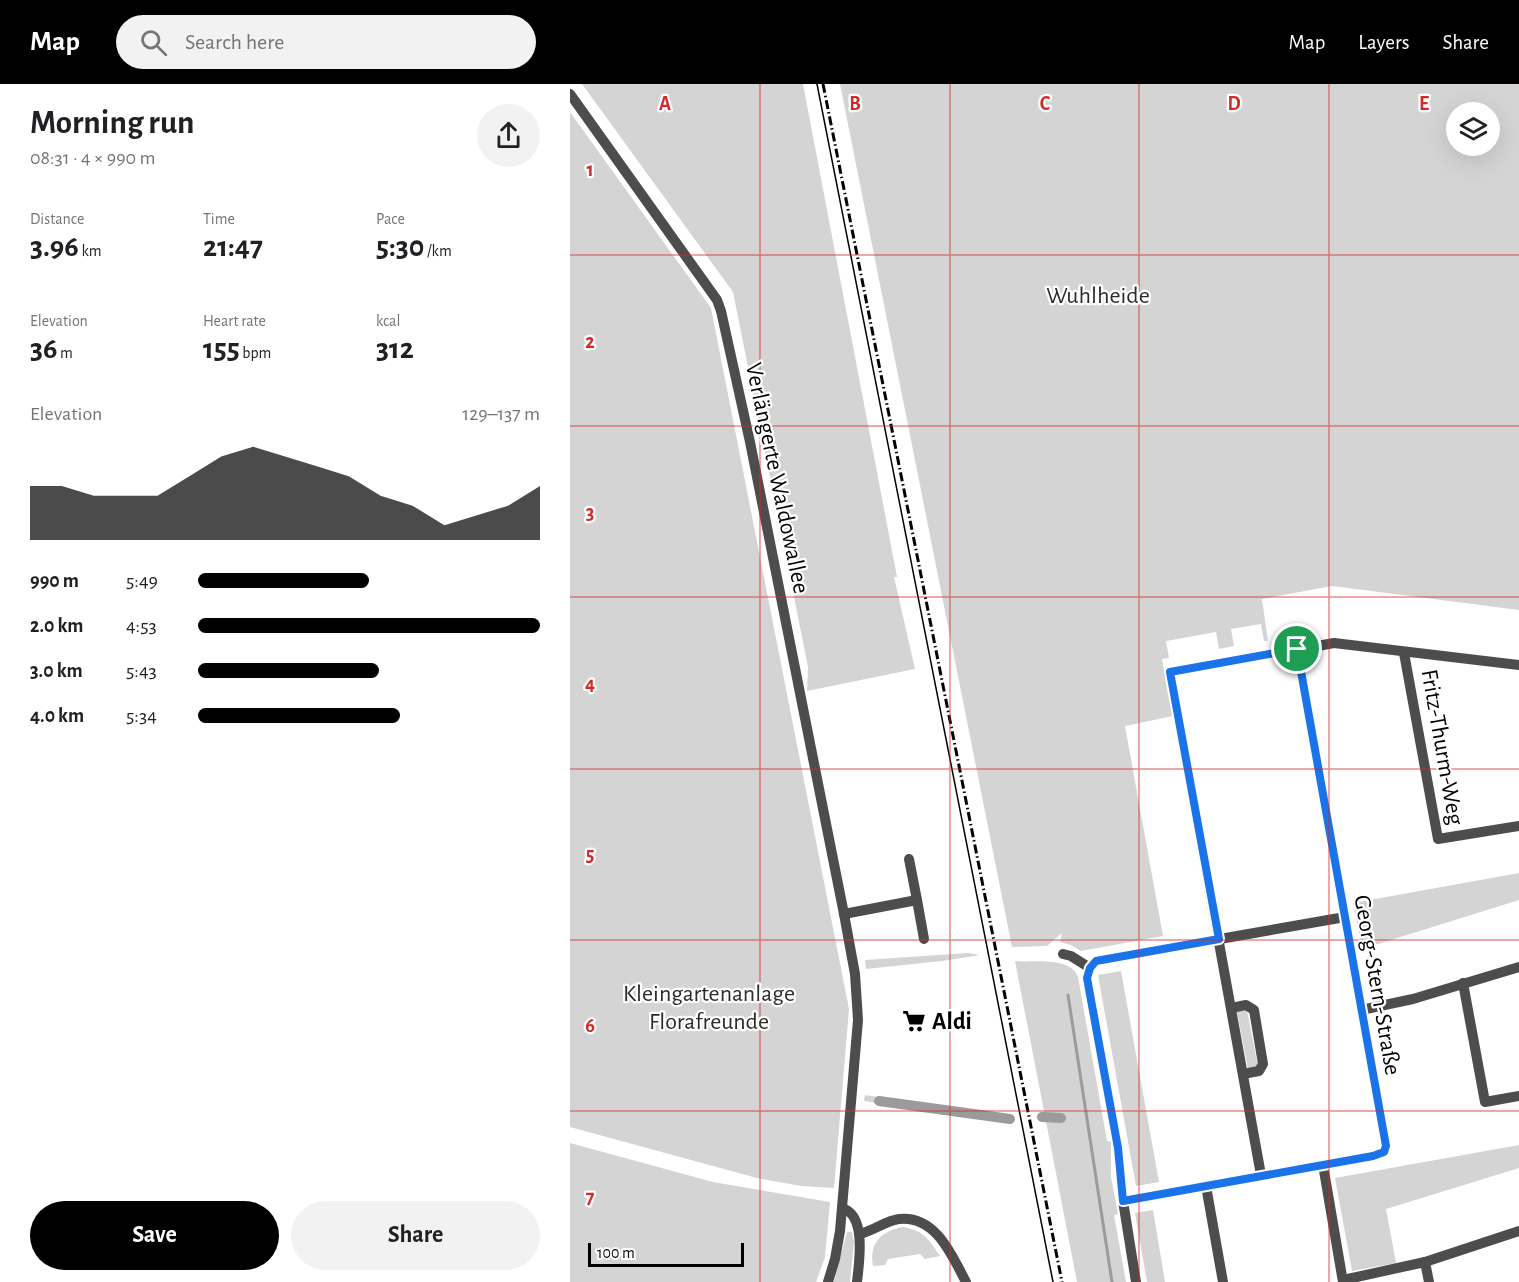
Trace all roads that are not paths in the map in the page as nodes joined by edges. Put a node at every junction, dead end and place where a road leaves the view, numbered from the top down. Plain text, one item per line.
1 (570, 94) edge
2 (1297, 649) junction
3 (1404, 653) junction
4 (1519, 665) edge
5 (1519, 826) edge
6 (909, 859) dead end
7 (917, 900) junction
8 (844, 914) junction
9 (1345, 917) junction
10 (924, 939) dead end
11 (1219, 939) junction
12 (1063, 954) dead end
13 (1519, 967) edge
14 (1090, 968) junction
15 (1463, 983) junction
16 (1231, 1008) junction
17 (1361, 1010) junction
18 (1243, 1074) junction
19 (1519, 1096) edge
20 (1323, 1165) junction
21 (1261, 1175) junction
22 (1206, 1186) junction
23 (1123, 1201) junction
24 (842, 1209) junction
25 (1519, 1231) edge
26 (859, 1234) junction
27 (1425, 1262) junction
28 (1343, 1281) edge
29 (828, 1282) edge
30 (857, 1282) edge
31 (966, 1282) edge
32 (1136, 1282) edge
33 (1222, 1282) edge
34 (1429, 1282) edge

1 - 8 street, Verlängerte Waldowallee
2 - 3 street
2 - 9 street, Georg-Stern-Straße
2 - 11 street
3 - 4 street
3 - 5 street, Fritz-Thurm-Weg
6 - 7 street
7 - 8 street
7 - 10 street
8 - 24 street, Verlängerte Waldowallee
9 - 11 street
9 - 17 street, Georg-Stern-Straße
11 - 14 street
11 - 16 street
12 - 14 street
13 - 15 street
14 - 23 street
15 - 17 street
15 - 19 street
16 - 18 street
16 - 18 street
17 - 20 street, Georg-Stern-Straße
18 - 21 street
20 - 21 street
20 - 28 street
21 - 22 street
22 - 23 street
22 - 33 street
23 - 32 street
24 - 26 street
24 - 29 street, Verlängerte Waldowallee
25 - 27 street
26 - 30 street
26 - 31 street
27 - 28 street
27 - 34 street

